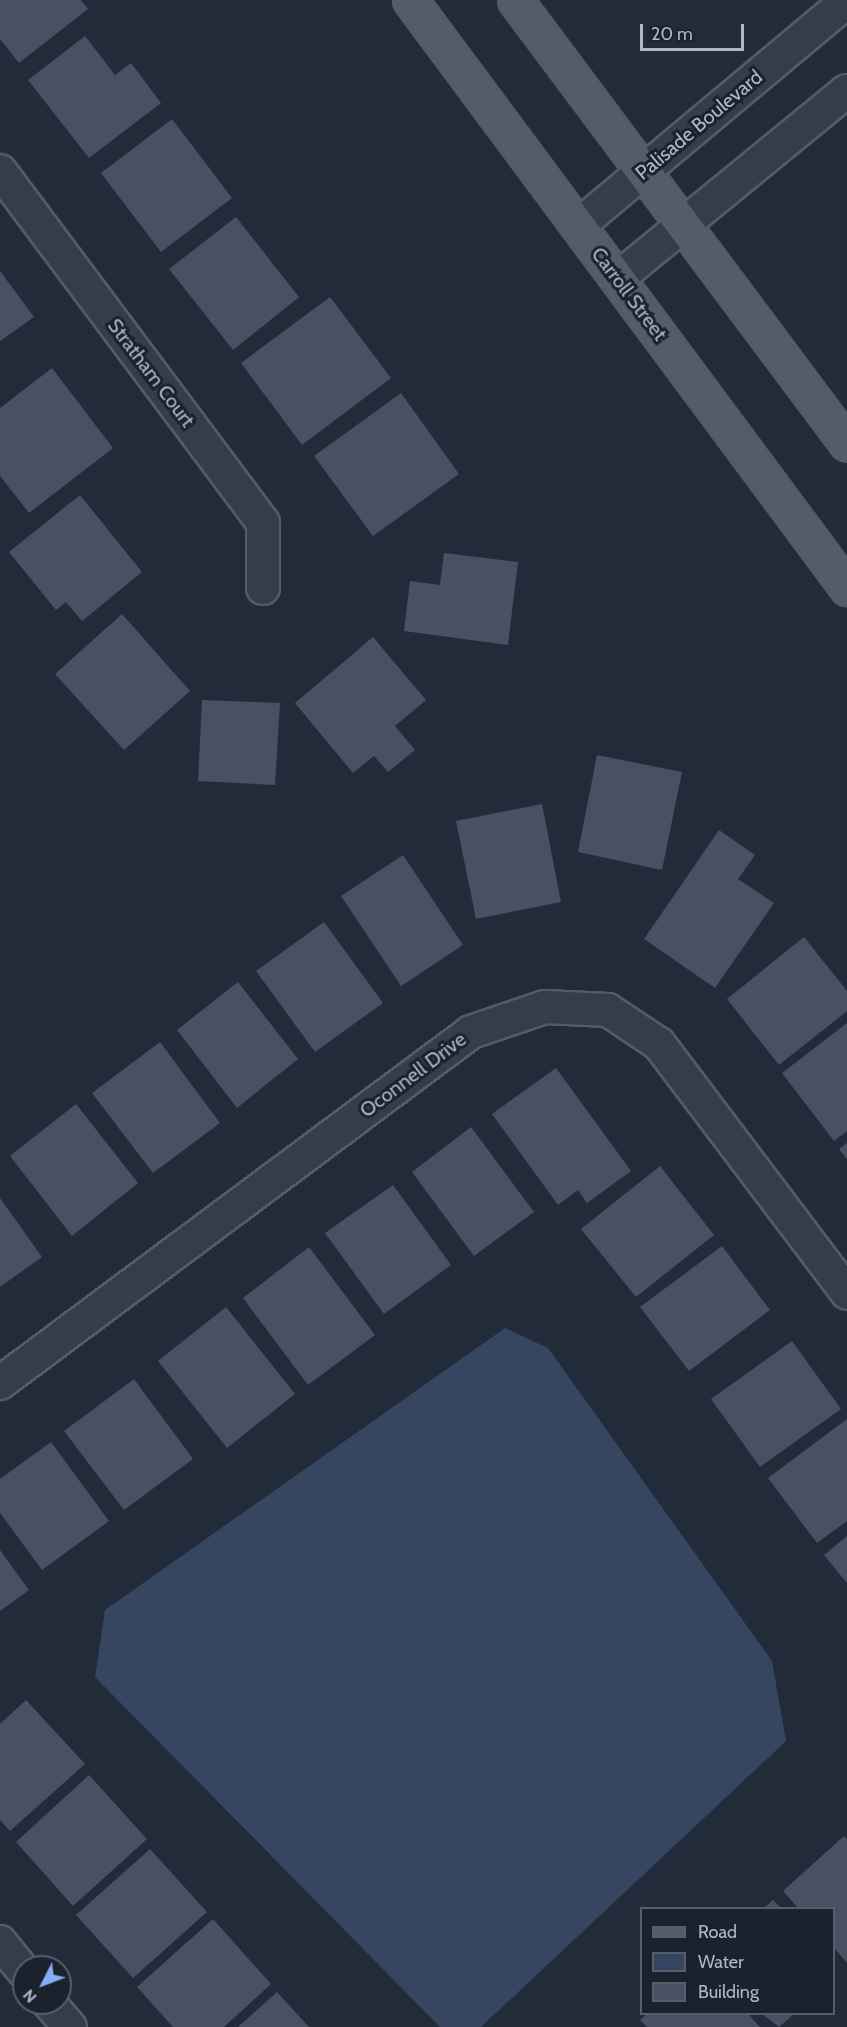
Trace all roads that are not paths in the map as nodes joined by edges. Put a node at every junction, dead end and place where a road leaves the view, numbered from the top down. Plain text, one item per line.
1 (411, 0) edge
2 (515, 0) edge
3 (847, 1) edge
4 (847, 91) edge
5 (0, 171) edge
6 (643, 172) junction
7 (578, 226) junction
8 (685, 227) junction
9 (617, 279) junction
10 (847, 444) edge
11 (263, 588) dead end
12 (847, 588) edge
13 (847, 1293) edge
14 (0, 1383) edge
15 (0, 1942) edge
16 (12, 1957) edge
17 (60, 2015) edge
18 (70, 2027) edge

1 - 7 main road, Carroll Street
2 - 6 main road
3 - 6 street, Palisade Boulevard
4 - 8 street
5 - 11 street, Stratham Court
6 - 7 street, Palisade Boulevard
6 - 8 main road
7 - 9 main road, Carroll Street
8 - 9 street
8 - 10 main road
9 - 12 main road, Carroll Street
13 - 14 street, Oconnell Drive
15 - 16 street
17 - 18 street

